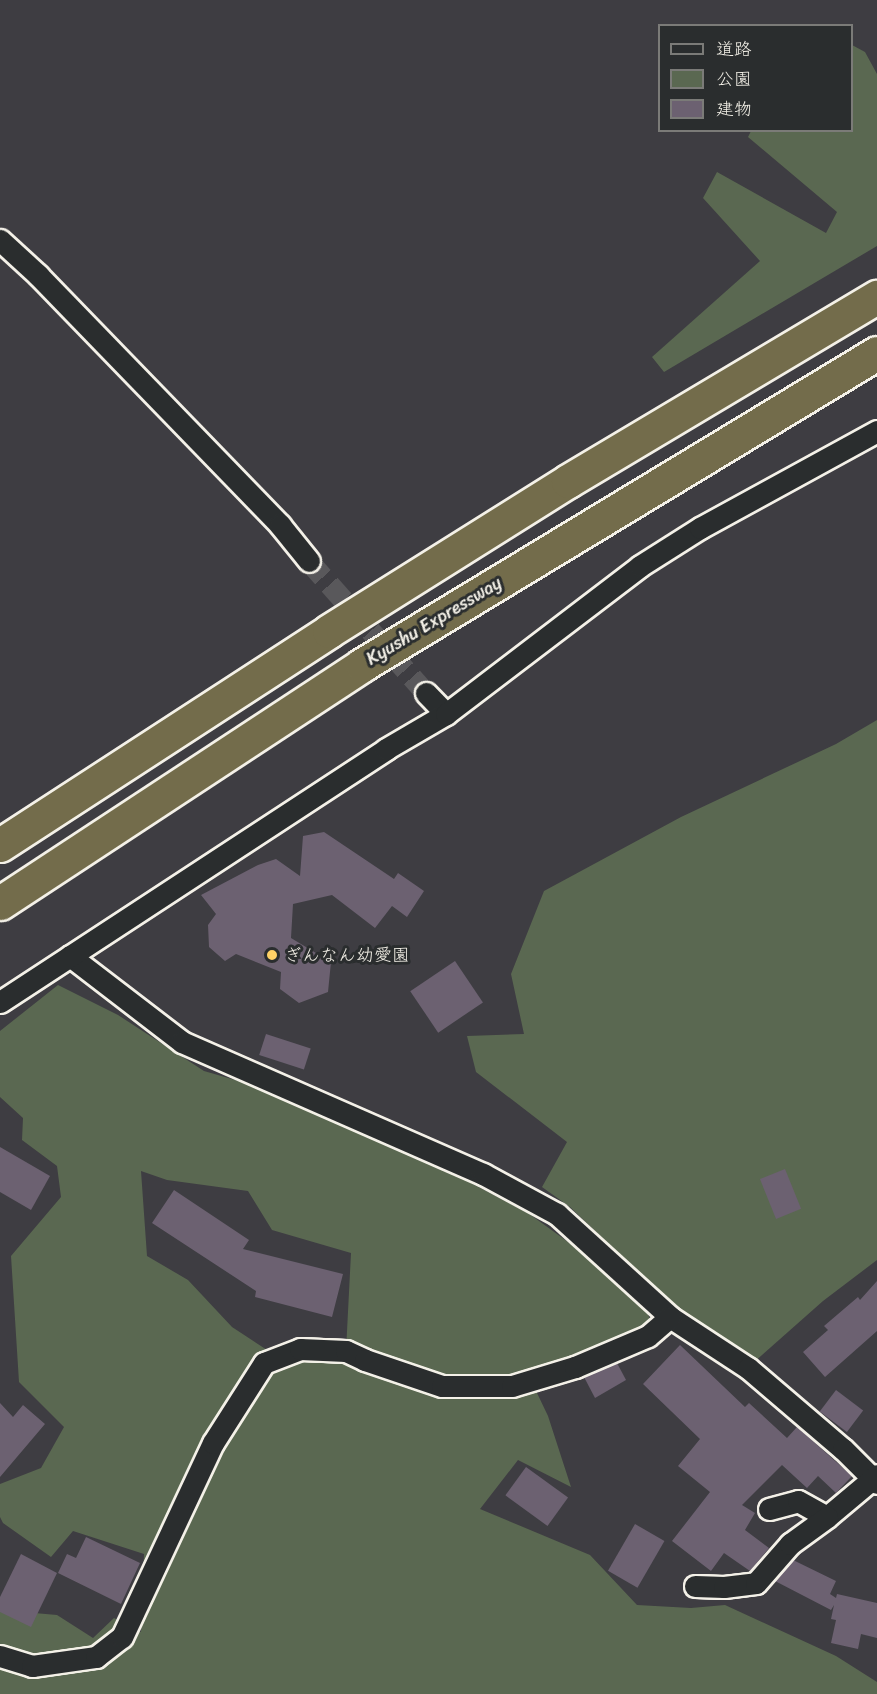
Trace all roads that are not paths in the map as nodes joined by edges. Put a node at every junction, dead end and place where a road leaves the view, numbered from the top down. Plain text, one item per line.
1 (0, 240) edge
2 (877, 297) edge
3 (877, 353) edge
4 (877, 431) edge
5 (309, 561) tunnel mouth
6 (426, 693) tunnel mouth
7 (446, 714) junction
8 (0, 845) edge
9 (0, 903) edge
10 (70, 956) junction
11 (0, 1002) edge
12 (670, 1317) junction
13 (876, 1479) edge
14 (769, 1509) dead end
15 (827, 1516) junction
16 (695, 1586) dead end
17 (0, 1656) edge

1 - 5 street
2 - 8 highway
3 - 9 highway, Kyushu Expressway
4 - 7 street
6 - 7 street
7 - 10 street
10 - 11 street
10 - 12 street
12 - 13 street
12 - 17 street
13 - 15 street
14 - 15 street
15 - 16 street

